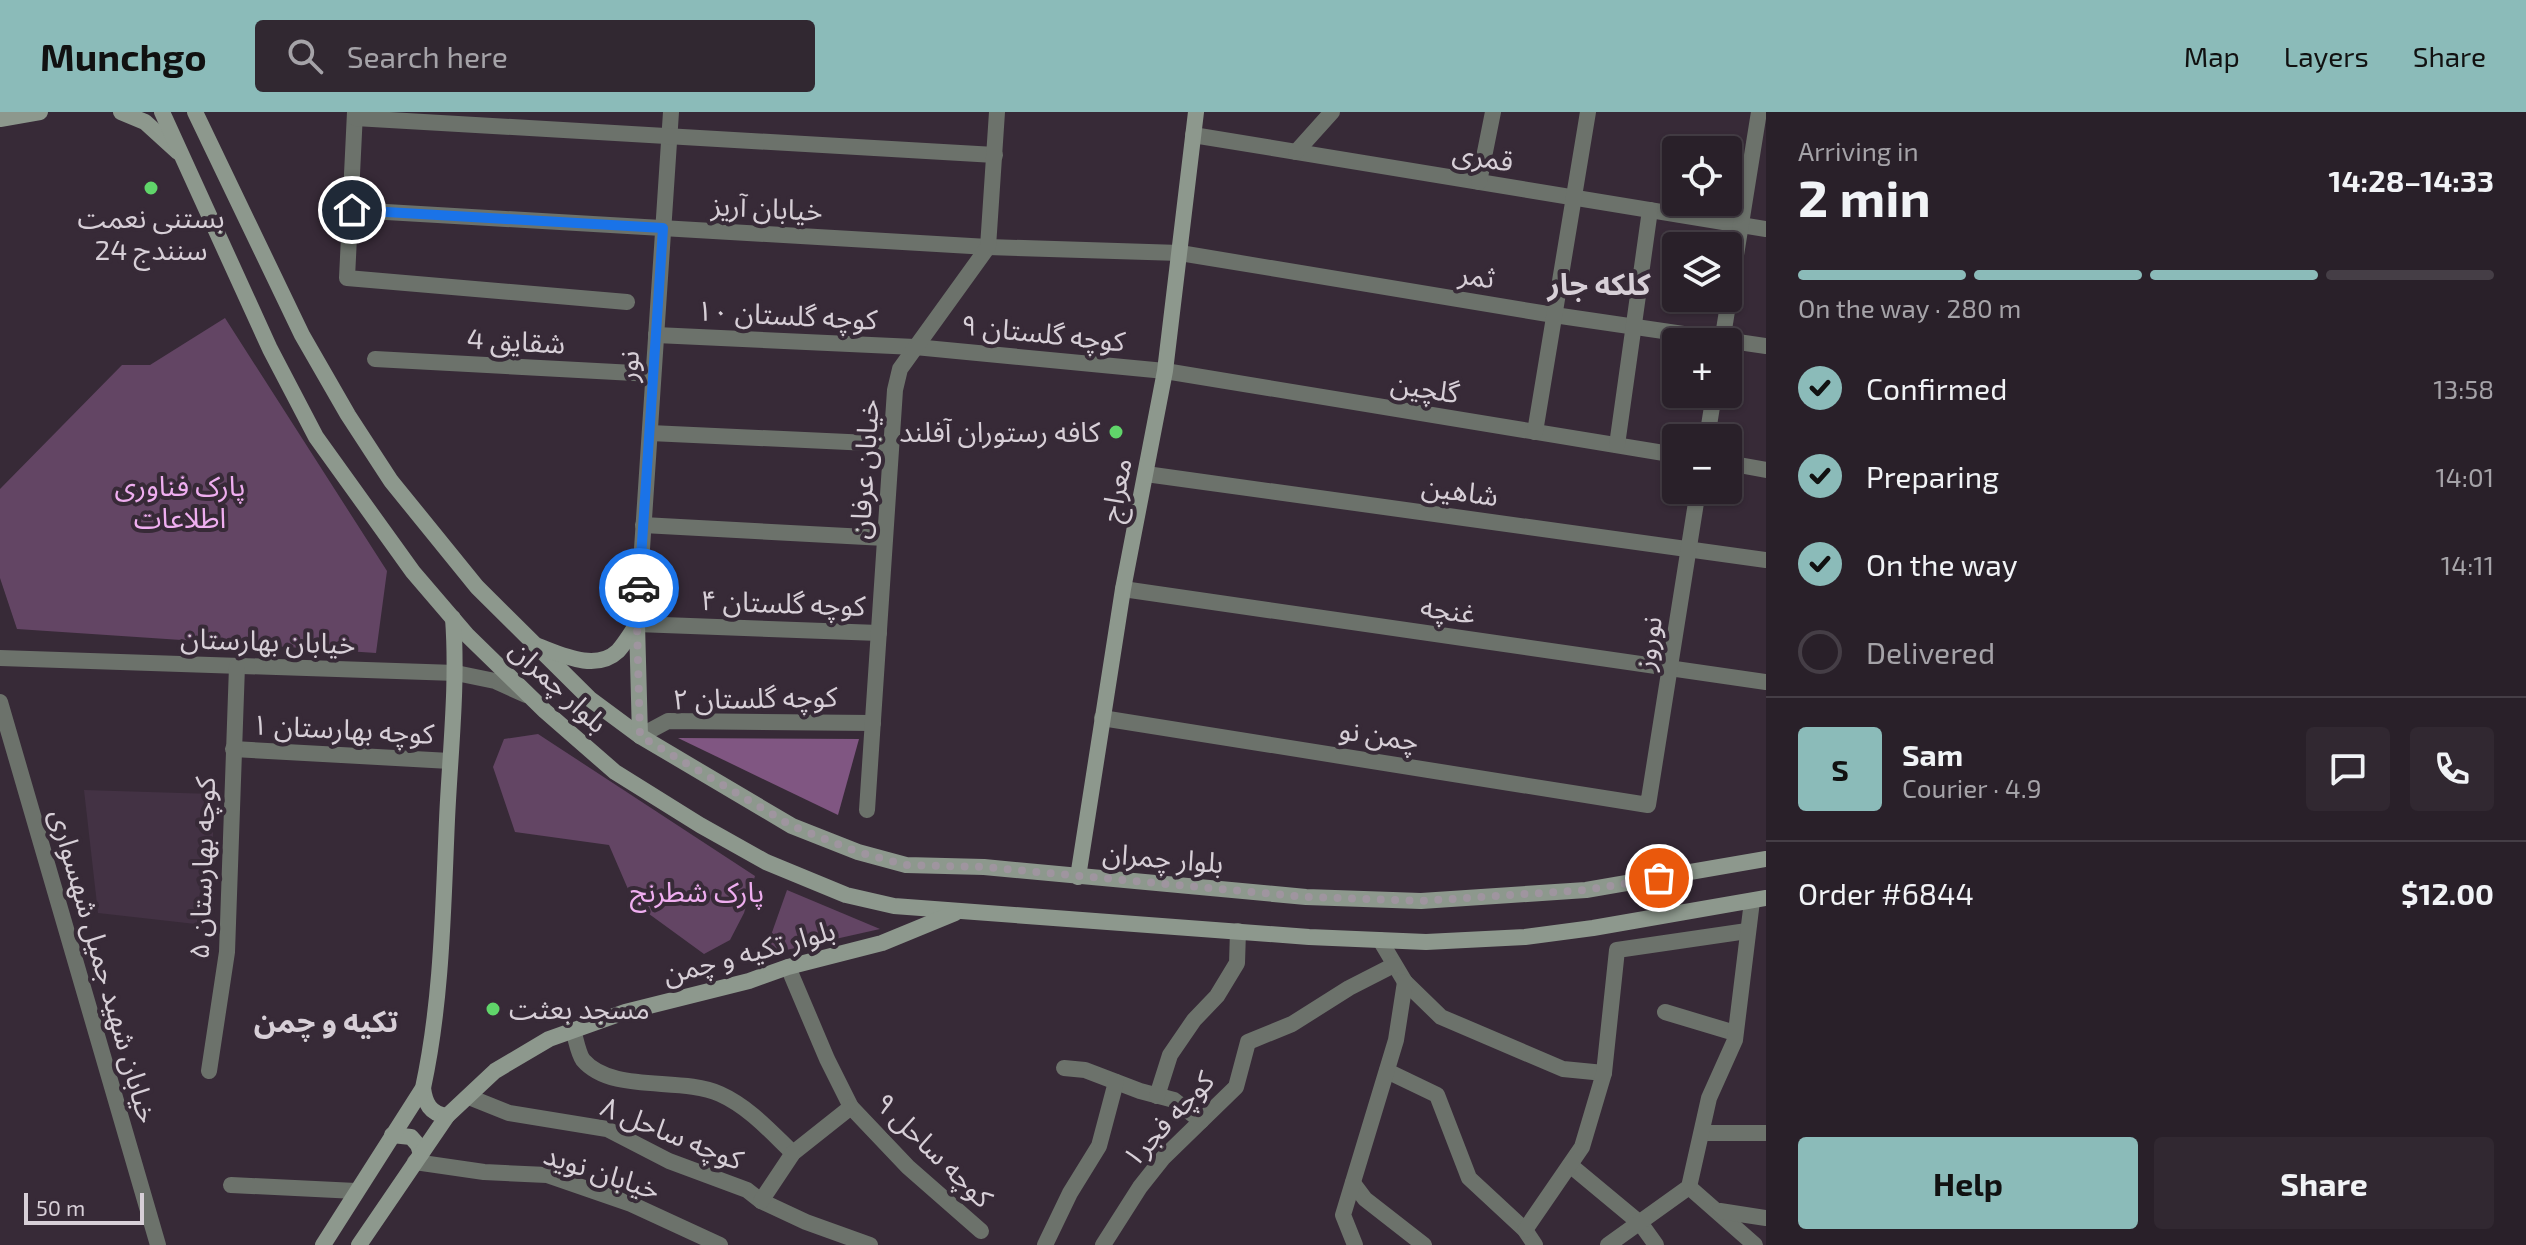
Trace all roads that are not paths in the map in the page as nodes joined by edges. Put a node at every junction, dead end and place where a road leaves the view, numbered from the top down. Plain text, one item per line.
1 (40, 112) edge
2 (121, 112) edge
3 (162, 112) edge
4 (195, 112) edge
5 (671, 112) edge
6 (997, 112) edge
7 (1196, 112) edge
8 (1332, 112) edge
9 (1493, 112) edge
10 (1588, 112) edge
11 (1759, 112) edge
12 (355, 115) edge
13 (0, 119) edge
14 (1193, 135) junction
15 (669, 136) junction
16 (1296, 152) junction
17 (995, 155) junction
18 (182, 156) junction
19 (1479, 182) junction
20 (1573, 198) junction
21 (352, 210) junction
22 (1650, 210) junction
23 (1741, 225) junction
24 (663, 228) junction
25 (1766, 229) edge
26 (988, 247) junction
27 (1180, 253) junction
28 (627, 302) dead end
29 (1554, 315) junction
30 (1634, 327) junction
31 (1724, 328) edge
32 (1662, 331) edge
33 (656, 335) junction
34 (1742, 343) edge
35 (1766, 346) edge
36 (915, 347) junction
37 (375, 359) dead end
38 (1165, 371) junction
39 (653, 374) junction
40 (1535, 432) junction
41 (650, 433) junction
42 (891, 444) junction
43 (1617, 445) junction
44 (1662, 453) edge
45 (1742, 466) edge
46 (1766, 470) edge
47 (1146, 474) junction
48 (1696, 504) edge
49 (643, 525) junction
50 (885, 538) junction
51 (1689, 549) junction
52 (1766, 560) edge
53 (1123, 589) junction
54 (453, 618) junction
55 (637, 624) junction
56 (879, 633) junction
57 (533, 644) junction
58 (0, 658) edge
59 (237, 666) junction
60 (1670, 668) junction
61 (456, 673) junction
62 (1766, 682) edge
63 (530, 697) junction
64 (0, 702) edge
65 (1102, 718) junction
66 (873, 723) junction
67 (640, 736) junction
68 (233, 749) junction
69 (450, 761) junction
70 (1648, 805) joint
71 (867, 810) dead end
72 (1766, 859) edge
73 (1078, 877) junction
74 (1759, 900) edge
75 (958, 912) junction
76 (1238, 931) junction
77 (1747, 931) junction
78 (1380, 940) junction
79 (1394, 965) junction
80 (788, 967) junction
81 (1405, 982) junction
82 (1665, 1012) dead end
83 (573, 1030) junction
84 (1735, 1033) junction
85 (1064, 1068) dead end
86 (209, 1071) dead end
87 (1387, 1071) junction
88 (1604, 1073) junction
89 (1116, 1082) junction
90 (423, 1088) junction
91 (1157, 1096) junction
92 (469, 1097) junction
93 (851, 1107) junction
94 (447, 1116) junction
95 (1201, 1121) junction
96 (1702, 1133) junction
97 (1766, 1133) edge
98 (392, 1135) junction
99 (793, 1153) junction
100 (418, 1158) junction
101 (1570, 1165) junction
102 (1353, 1183) junction
103 (231, 1185) dead end
104 (1689, 1187) junction
105 (356, 1191) junction
106 (761, 1201) junction
107 (1718, 1211) junction
108 (1766, 1218) edge
109 (1641, 1224) junction
110 (1525, 1230) junction
111 (981, 1231) dead end
112 (158, 1245) edge
113 (323, 1245) edge
114 (359, 1245) edge
115 (720, 1245) edge
116 (870, 1245) edge
117 (1045, 1245) edge
118 (1103, 1245) edge
119 (1355, 1245) edge
120 (1424, 1245) edge
121 (1535, 1245) edge
122 (1608, 1245) edge
123 (1656, 1245) edge
124 (1755, 1245) edge

1 - 13 main road
2 - 18 main road
3 - 18 main road, بلوار چمران
4 - 57 main road, بلوار چمران
5 - 15 street, نور
6 - 17 street
7 - 14 main road, معراج
8 - 16 street
9 - 19 street
10 - 20 street
11 - 23 street
12 - 15 street
12 - 21 street
14 - 16 street, قمری
14 - 27 main road, معراج
15 - 17 street
15 - 24 street, نور
16 - 19 street, قمری
17 - 26 street
18 - 54 main road, بلوار چمران
19 - 20 street, قمری
20 - 22 street, قمری
20 - 29 street
21 - 24 street, خیابان آریز
21 - 28 street
22 - 23 street, قمری
22 - 30 street
23 - 25 street, قمری
23 - 31 street
24 - 26 street, خیابان آریز
24 - 33 street, نور
26 - 27 street, خیابان آریز
26 - 36 street, خیابان عرفان
27 - 29 street, ثمر
27 - 38 main road, معراج
29 - 30 street, ثمر
29 - 40 street
30 - 32 street, ثمر
30 - 43 street
33 - 36 street, کوچه گلستان ۱۰
33 - 39 street, نور
34 - 35 street, ثمر
36 - 38 street, کوچه گلستان ۹
36 - 42 street, خیابان عرفان
37 - 39 street, شقایق 4
38 - 40 street, گلچین
38 - 47 main road, معراج
39 - 41 street, نور
40 - 43 street, گلچین
41 - 42 street
41 - 49 street, نور
42 - 50 street, خیابان عرفان
43 - 44 street, گلچین
45 - 46 street
47 - 51 street, شاهین
47 - 53 main road, معراج
48 - 51 street, نوروز
49 - 50 street
49 - 55 street, نور
50 - 56 street, خیابان عرفان
51 - 52 street, شاهین
51 - 60 street, نوروز
53 - 60 street, غنچه
53 - 65 main road, معراج
54 - 61 main road
54 - 63 main road, بلوار چمران
55 - 56 street, کوچه گلستان ۴
55 - 57 main road
55 - 67 main road
56 - 66 street, خیابان عرفان
57 - 67 main road, بلوار چمران
58 - 59 street, خیابان بهارستان
59 - 61 street, خیابان بهارستان
59 - 68 street, کوچه بهارستان ۵
60 - 62 street, غنچه
60 - 70 street, نوروز
61 - 63 street, خیابان بهارستان
61 - 69 main road
63 - 75 main road, بلوار چمران
64 - 112 street, خیابان شهید جمیل شهسواری
65 - 70 street, چمن نو
65 - 73 main road, معراج
66 - 67 street, کوچه گلستان ۲
66 - 71 street, خیابان عرفان
67 - 73 main road, بلوار چمران
68 - 69 street, کوچه بهارستان ۱
68 - 86 street, کوچه بهارستان ۵
69 - 90 main road
72 - 73 main road, بلوار چمران
74 - 77 street
74 - 78 main road, بلوار چمران
75 - 76 main road, بلوار چمران
75 - 80 main road, بلوار تکیه و چمن
76 - 78 main road, بلوار چمران
76 - 91 street
77 - 84 street
77 - 88 street
78 - 79 street
79 - 81 street
79 - 95 street, کوچه فجر۱
80 - 83 main road, بلوار تکیه و چمن
80 - 93 street, کوچه ساحل ۹
81 - 87 street
81 - 88 street
82 - 84 street
83 - 92 main road, بلوار تکیه و چمن
83 - 99 street
84 - 96 street
85 - 89 street
87 - 102 street
87 - 110 street
88 - 101 street
89 - 91 street
89 - 117 street
90 - 94 main road
90 - 98 main road
91 - 95 street
92 - 94 main road, بلوار تکیه و چمن
92 - 106 street, کوچه ساحل ۸
93 - 99 street
93 - 111 street, کوچه ساحل ۹
94 - 100 main road, بلوار تکیه و چمن
95 - 118 street, کوچه فجر۱
96 - 97 street
96 - 104 street
98 - 100 main road
98 - 105 main road
99 - 106 street
100 - 114 main road, بلوار تکیه و چمن
100 - 115 street, خیابان نوید
101 - 109 street
101 - 110 street
102 - 119 street
102 - 120 street
103 - 105 street
104 - 107 street
104 - 109 street
105 - 113 main road
106 - 116 street, کوچه ساحل ۸
107 - 108 street
107 - 124 street
109 - 122 street
109 - 123 street
110 - 121 street

